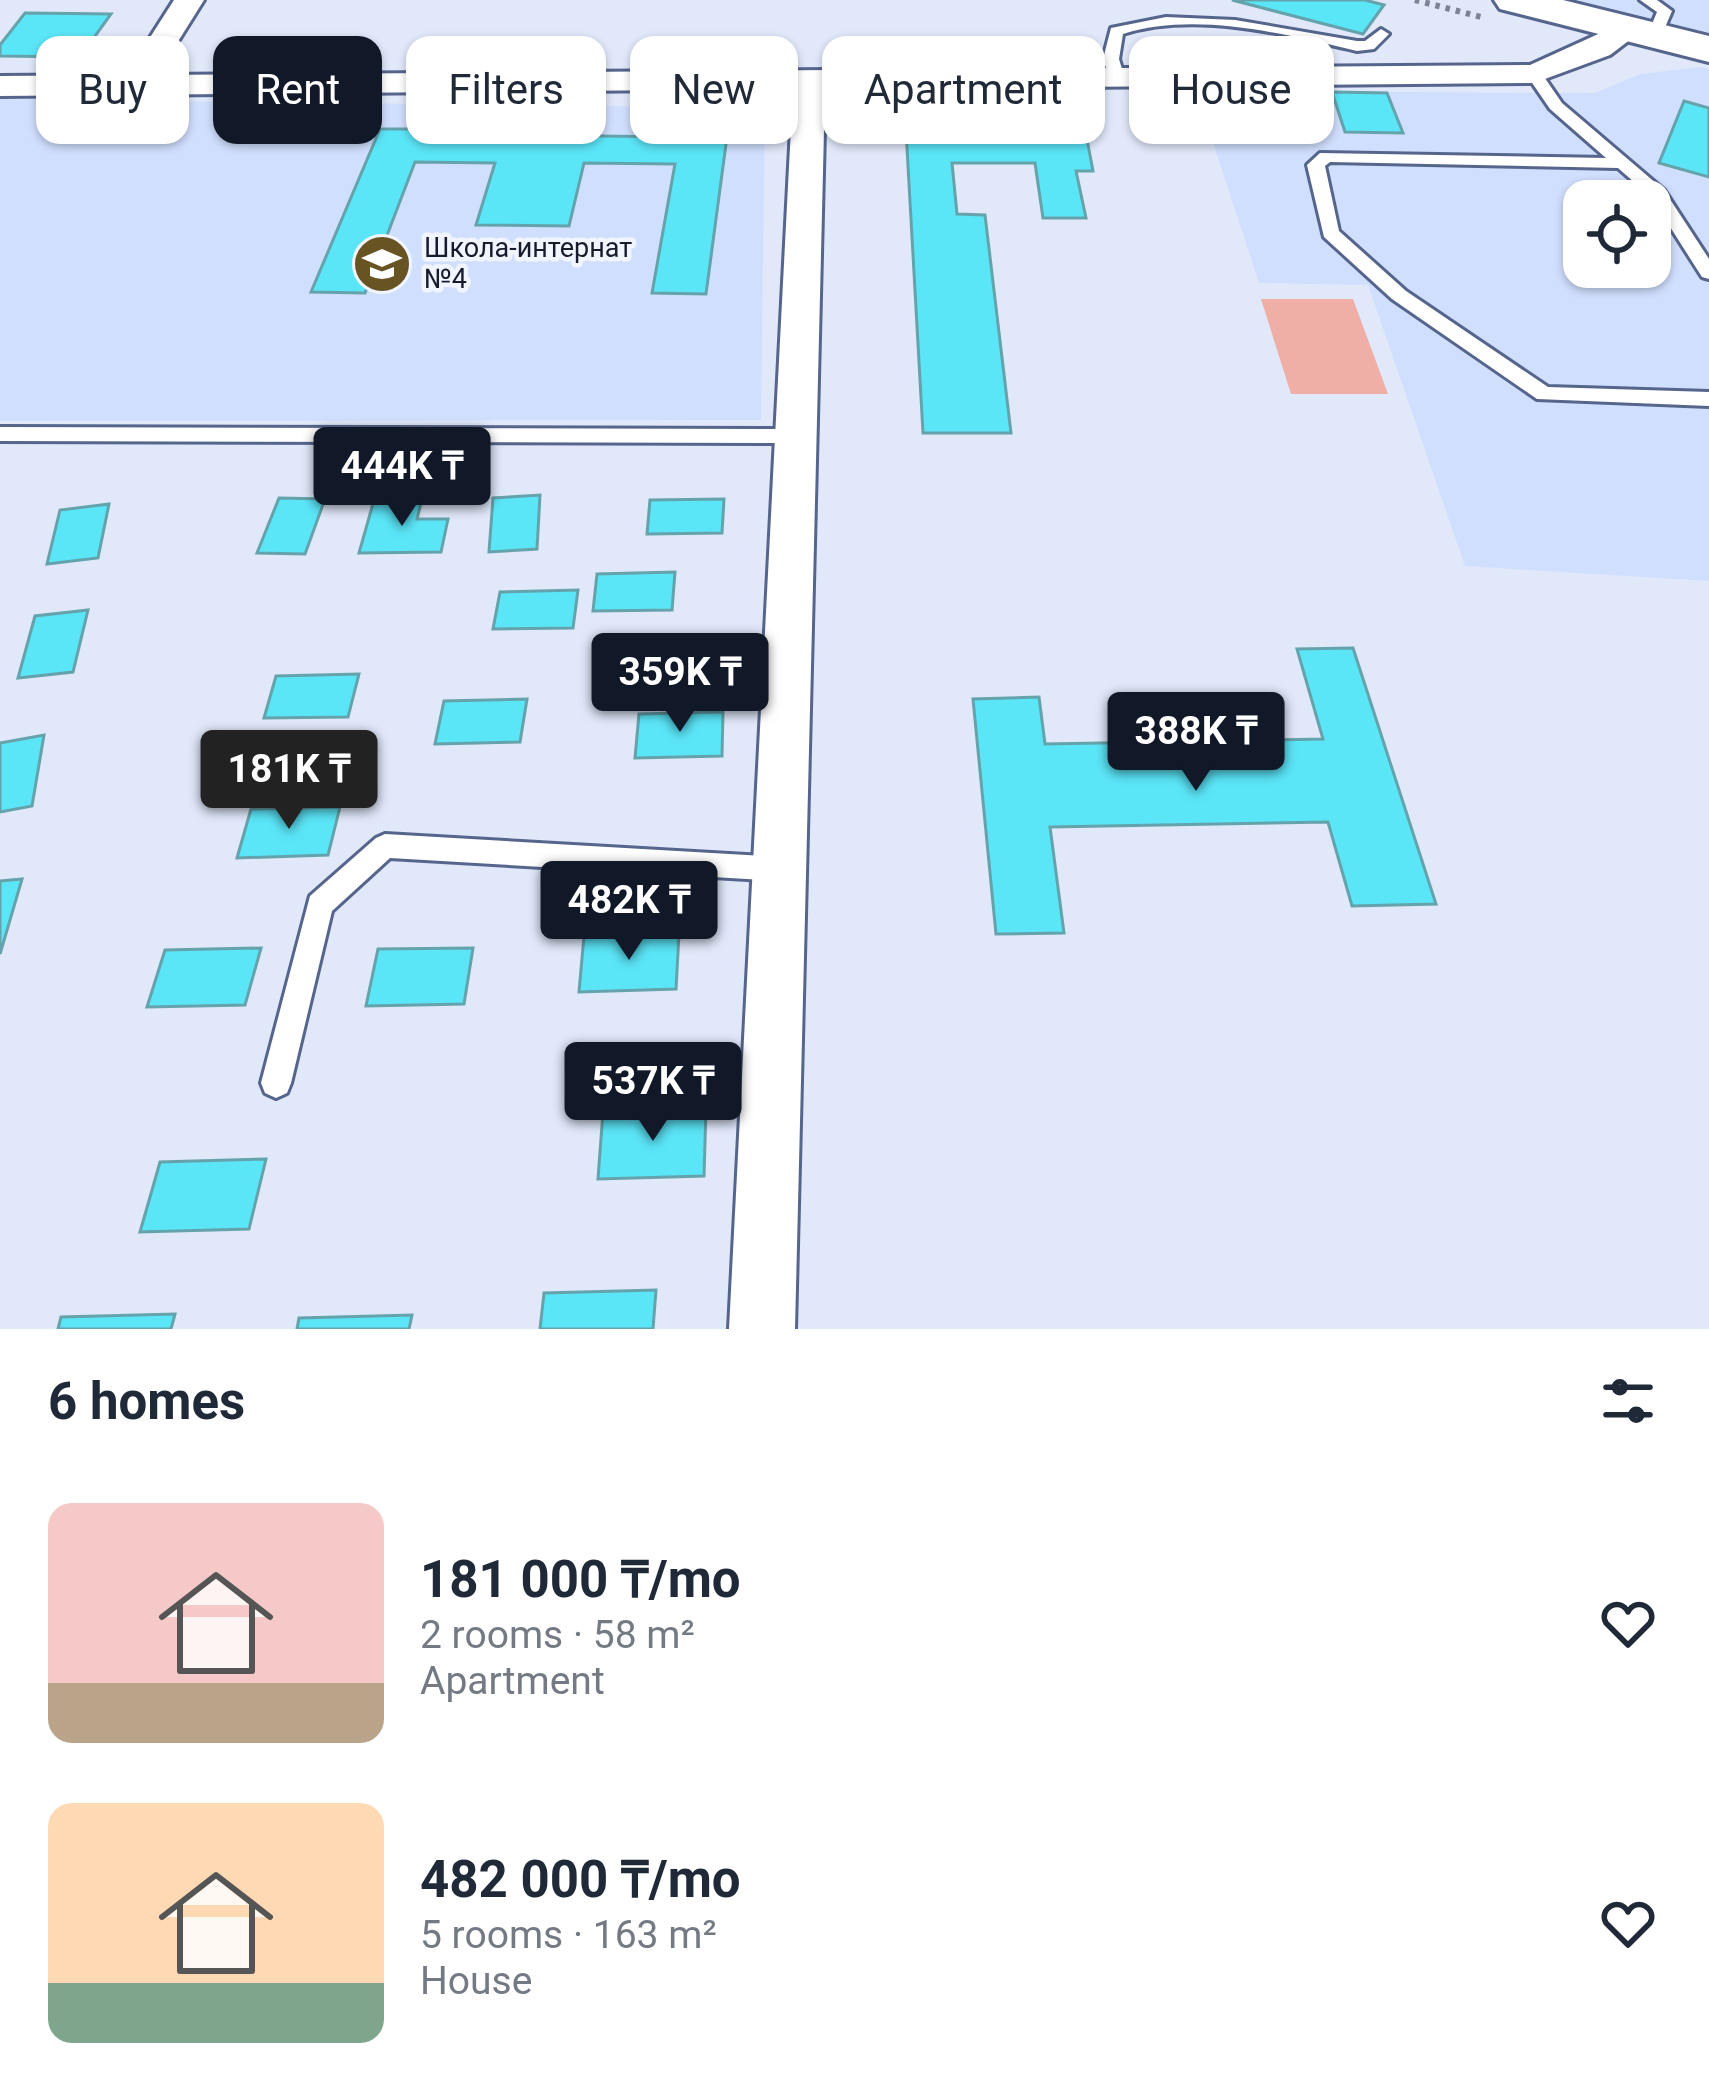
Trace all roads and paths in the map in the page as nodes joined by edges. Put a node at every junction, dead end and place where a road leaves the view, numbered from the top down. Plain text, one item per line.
1 (189, 0) edge
2 (1514, 0) edge
3 (1644, 22) edge
4 (1381, 34) dead end
5 (167, 36) edge
6 (1709, 50) edge
7 (1534, 74) junction
8 (809, 79) junction
9 (1117, 79) junction
10 (189, 85) edge
11 (0, 86) edge
12 (36, 86) edge
13 (1622, 163) junction
14 (1709, 273) edge
15 (1709, 398) edge
16 (0, 434) edge
17 (795, 436) junction
18 (779, 869) junction
19 (276, 1083) dead end
20 (762, 1329) edge

1 - 5 street
2 - 3 street
3 - 6 street
3 - 7 street
4 - 9 lane
7 - 9 street
7 - 13 lane
8 - 9 street
8 - 10 street
8 - 17 street
11 - 12 street
13 - 14 lane
13 - 15 lane
16 - 17 lane
17 - 18 street
18 - 19 lane
18 - 20 street

